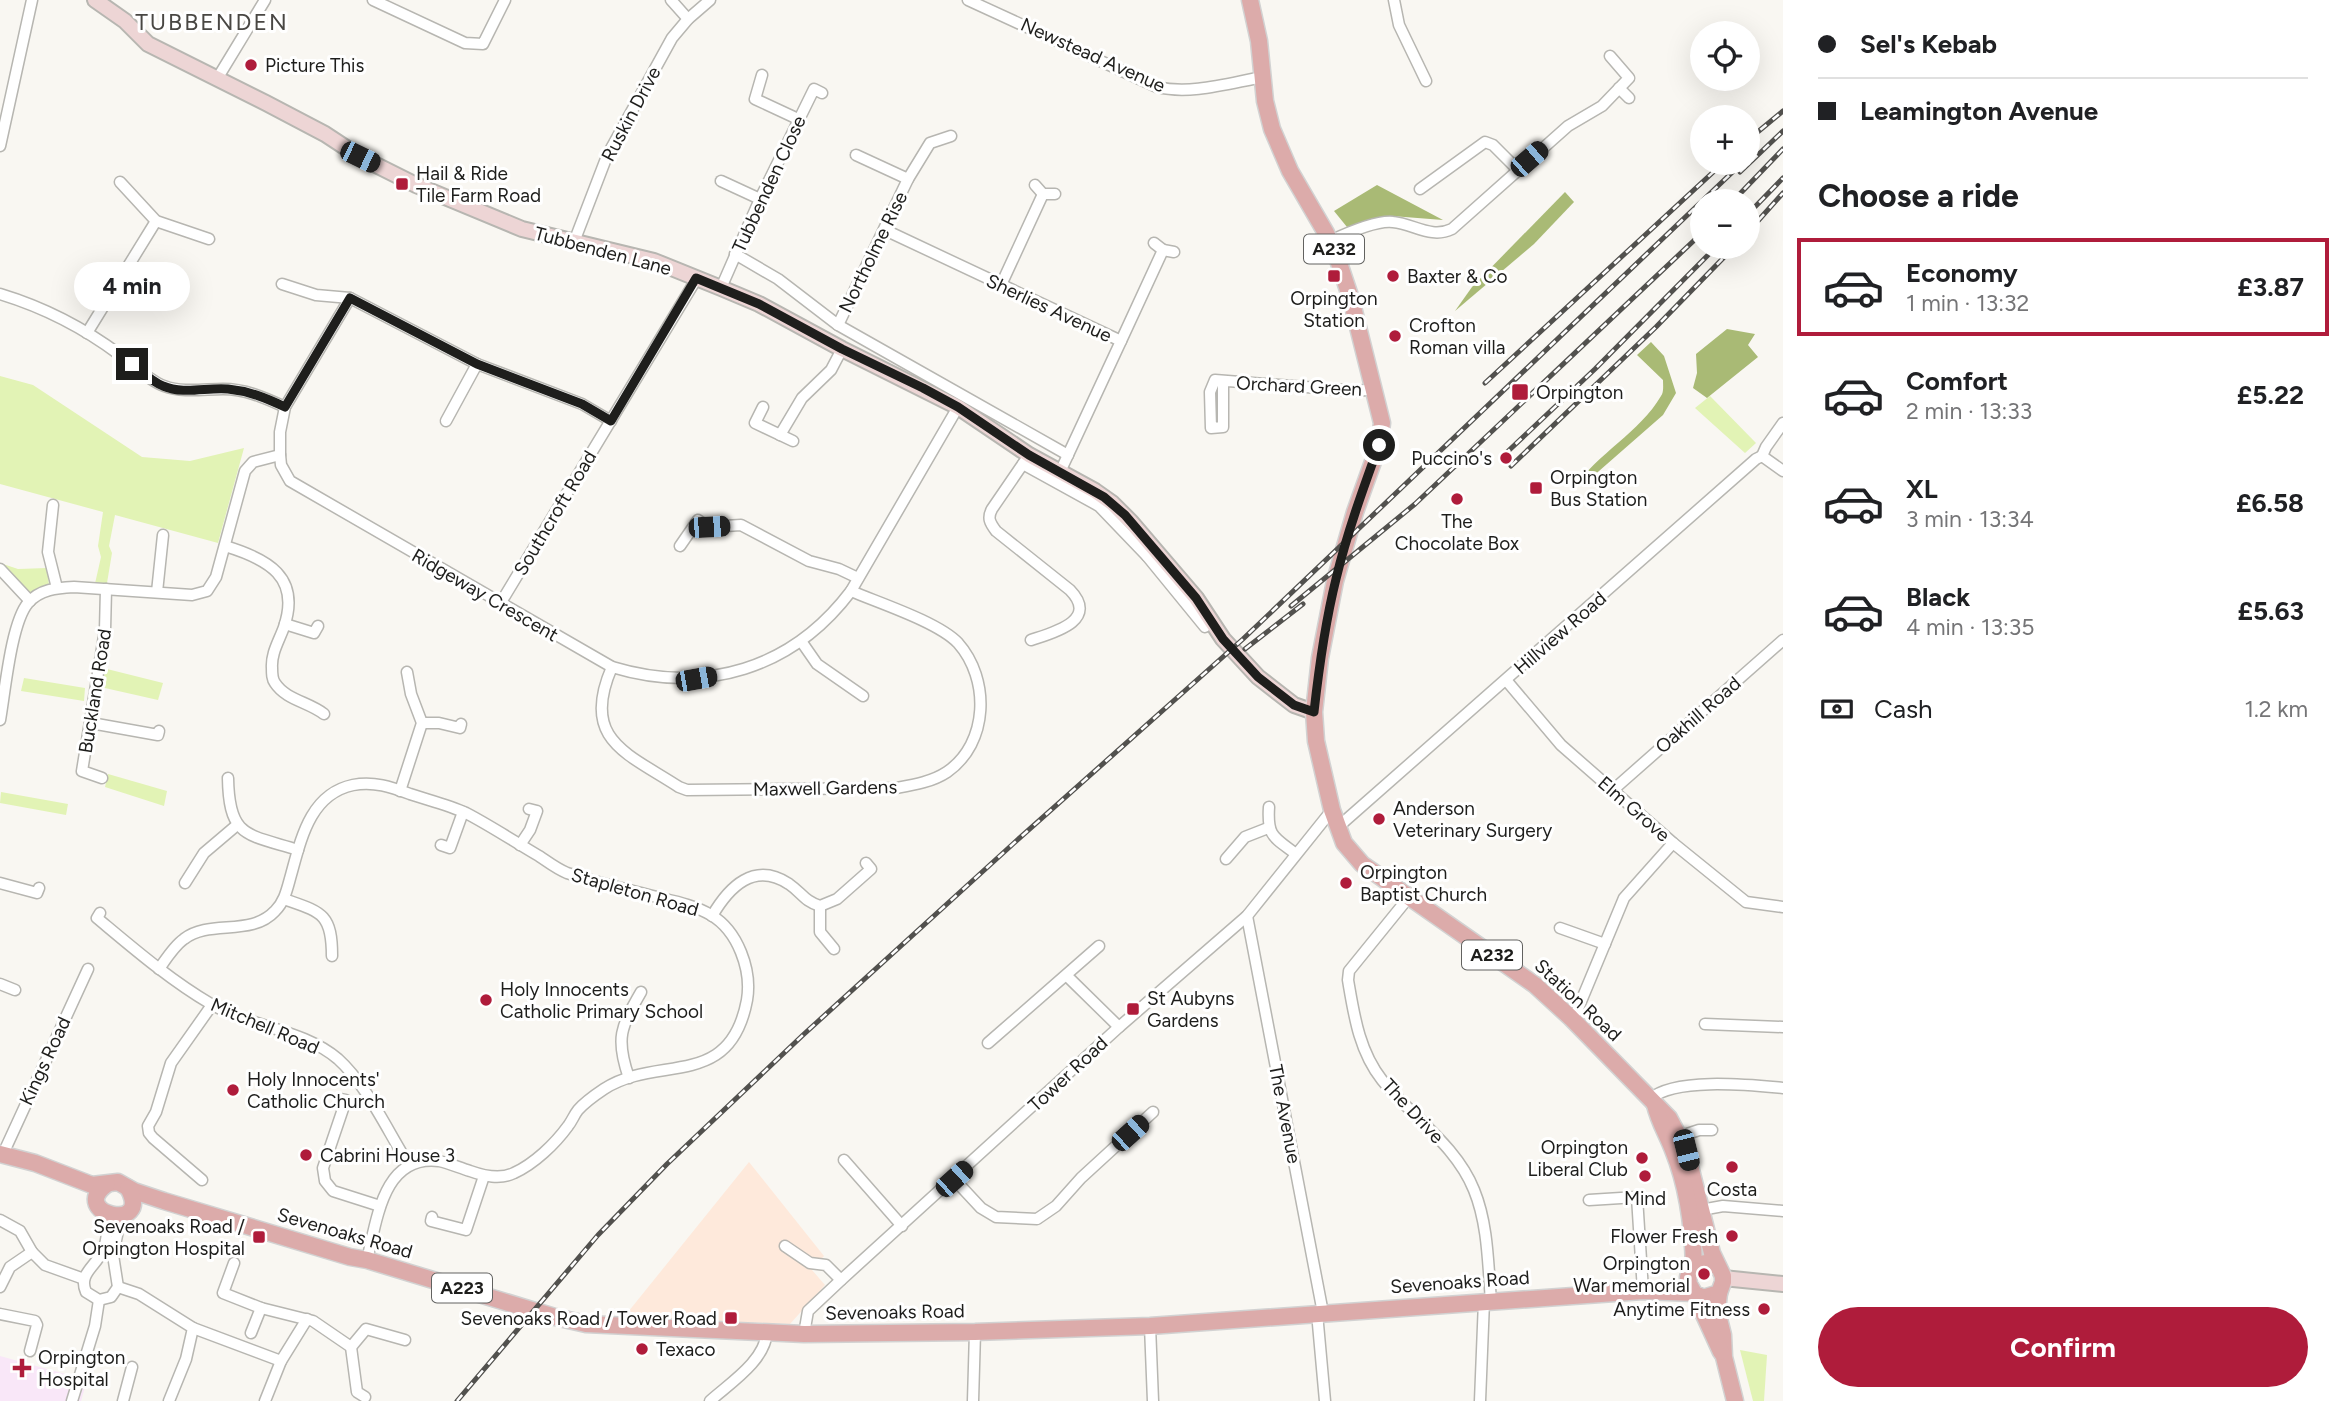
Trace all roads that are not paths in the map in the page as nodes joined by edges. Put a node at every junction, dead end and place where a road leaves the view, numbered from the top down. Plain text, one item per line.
1 (32, 0) edge
2 (95, 0) edge
3 (265, 0) edge
4 (373, 0) edge
5 (505, 0) edge
6 (671, 0) edge
7 (710, 0) edge
8 (968, 0) edge
9 (1250, 0) edge
10 (1394, 0) edge
11 (688, 19) junction
12 (1610, 57) dead end
13 (762, 75) dead end
14 (1263, 77) junction
15 (217, 79) junction
16 (1426, 81) dead end
17 (1619, 88) junction
18 (822, 93) dead end
19 (1629, 98) dead end
20 (799, 119) junction
21 (951, 136) dead end
22 (0, 146) edge
23 (856, 155) dead end
24 (1517, 169) junction
25 (908, 179) junction
26 (721, 181) dead end
27 (120, 182) dead end
28 (1035, 185) dead end
29 (1420, 189) dead end
30 (1043, 194) junction
31 (1055, 194) dead end
32 (760, 199) junction
33 (156, 221) junction
34 (885, 230) junction
35 (209, 239) dead end
36 (1330, 241) junction
37 (574, 242) junction
38 (1154, 243) dead end
39 (735, 254) junction
40 (696, 278) junction
41 (282, 284) dead end
42 (1001, 285) junction
43 (721, 288) junction
44 (0, 294) edge
45 (350, 298) junction
46 (838, 325) junction
47 (87, 333) junction
48 (1121, 341) junction
49 (842, 349) junction
50 (477, 364) junction
51 (1223, 382) dead end
52 (1375, 388) junction
53 (285, 407) junction
54 (763, 407) dead end
55 (958, 407) junction
56 (446, 421) dead end
57 (611, 421) junction
58 (1783, 423) edge
59 (780, 435) junction
60 (793, 441) dead end
61 (1068, 454) junction
62 (280, 455) junction
63 (1762, 456) junction
64 (1026, 459) junction
65 (1783, 471) edge
66 (1060, 472) junction
67 (53, 505) dead end
68 (163, 535) dead end
69 (225, 546) junction
70 (680, 546) dead end
71 (1151, 553) junction
72 (0, 569) edge
73 (858, 578) junction
74 (57, 588) junction
75 (106, 589) junction
76 (851, 591) junction
77 (157, 593) junction
78 (30, 601) junction
79 (500, 604) junction
80 (285, 624) junction
81 (318, 626) dead end
82 (1205, 627) dead end
83 (1031, 640) dead end
84 (1783, 640) edge
85 (801, 641) junction
86 (612, 667) junction
87 (407, 672) dead end
88 (1506, 680) junction
89 (863, 696) dead end
90 (1314, 712) junction
91 (324, 714) dead end
92 (0, 720) edge
93 (91, 723) junction
94 (422, 723) junction
95 (461, 724) dead end
96 (159, 731) dead end
97 (102, 778) dead end
98 (228, 778) dead end
99 (400, 790) junction
100 (1613, 790) junction
101 (1269, 807) dead end
102 (529, 809) dead end
103 (1332, 810) junction
104 (463, 812) junction
105 (237, 825) junction
106 (1338, 827) junction
107 (1268, 828) junction
108 (1673, 843) junction
109 (441, 845) dead end
110 (520, 845) junction
111 (298, 850) junction
112 (1296, 854) junction
113 (1226, 859) dead end
114 (866, 863) dead end
115 (0, 883) edge
116 (186, 883) dead end
117 (38, 888) dead end
118 (1409, 897) junction
119 (284, 900) junction
120 (820, 906) junction
121 (1783, 907) edge
122 (100, 913) dead end
123 (712, 916) junction
124 (1247, 916) junction
125 (1560, 928) dead end
126 (1605, 944) junction
127 (1099, 946) dead end
128 (834, 949) dead end
129 (332, 956) dead end
130 (88, 968) dead end
131 (159, 968) junction
132 (1067, 976) junction
133 (0, 984) edge
134 (15, 990) dead end
135 (641, 992) dead end
136 (212, 1005) junction
137 (1571, 1018) junction
138 (1705, 1024) dead end
139 (1119, 1027) junction
140 (1783, 1027) edge
141 (988, 1043) dead end
142 (629, 1078) junction
143 (1783, 1088) edge
144 (341, 1099) dead end
145 (1652, 1102) junction
146 (1153, 1112) dead end
147 (1712, 1130) dead end
148 (1674, 1138) junction
149 (1, 1154) edge
150 (844, 1160) dead end
151 (409, 1165) junction
152 (56, 1171) junction
153 (484, 1175) junction
154 (954, 1179) junction
155 (202, 1180) dead end
156 (107, 1184) junction
157 (128, 1188) junction
158 (1590, 1200) dead end
159 (164, 1201) junction
160 (380, 1206) junction
161 (1701, 1210) junction
162 (102, 1211) junction
163 (127, 1211) junction
164 (1783, 1211) edge
165 (432, 1217) dead end
166 (0, 1220) edge
167 (902, 1226) junction
168 (785, 1246) dead end
169 (32, 1252) junction
170 (367, 1260) junction
171 (234, 1264) dead end
172 (93, 1267) junction
173 (1692, 1269) junction
174 (114, 1272) junction
175 (84, 1279) junction
176 (1720, 1279) junction
177 (841, 1280) junction
178 (1783, 1284) edge
179 (0, 1287) edge
180 (117, 1287) junction
181 (1643, 1291) junction
182 (1696, 1295) junction
183 (99, 1300) junction
184 (1488, 1301) junction
185 (261, 1308) junction
186 (1320, 1313) junction
187 (0, 1314) edge
188 (307, 1320) junction
189 (1150, 1326) junction
190 (192, 1328) junction
191 (767, 1332) junction
192 (975, 1332) junction
193 (251, 1333) dead end
194 (804, 1334) junction
195 (405, 1340) dead end
196 (351, 1347) junction
197 (30, 1351) dead end
198 (1724, 1357) junction
199 (281, 1361) junction
200 (132, 1367) dead end
201 (365, 1397) dead end
202 (72, 1401) edge
203 (123, 1401) edge
204 (169, 1401) edge
205 (265, 1401) edge
206 (710, 1401) edge
207 (973, 1401) edge
208 (1153, 1401) edge
209 (1325, 1401) edge
210 (1480, 1401) edge
211 (1735, 1401) edge

1 - 22 street
2 - 15 street, Tubbenden Lane
3 - 15 street
4 - 5 street
6 - 11 street
7 - 11 street, Ruskin Drive
8 - 14 street, Newstead Avenue
9 - 14 main road, A232
10 - 16 street
11 - 37 street, Ruskin Drive
12 - 17 street
13 - 20 street
14 - 36 main road, A232
15 - 37 street, Tubbenden Lane
17 - 19 street
17 - 24 street
18 - 20 street, Tubbenden Close
20 - 32 street, Tubbenden Close
21 - 25 street, Northolme Rise
23 - 25 street, Northolme Rise
24 - 29 street
24 - 36 street
25 - 34 street, Northolme Rise
26 - 32 street
27 - 33 street
28 - 30 street
30 - 31 street
30 - 42 street
32 - 39 street, Tubbenden Close
33 - 35 street
33 - 47 street
34 - 42 street, Sherlies Avenue
34 - 46 street, Northolme Rise
36 - 52 main road, A232
37 - 40 street, Tubbenden Lane
38 - 48 street
39 - 43 street, Tubbenden Close
39 - 46 street
40 - 43 street, Tubbenden Lane
40 - 57 street, Southcroft Road
41 - 45 street
42 - 48 street, Sherlies Avenue
43 - 49 street, Tubbenden Lane
44 - 47 street
45 - 50 street
45 - 53 street
46 - 61 street
47 - 53 street
48 - 61 street, Sherlies Avenue
49 - 55 street, Tubbenden Lane
49 - 59 street
50 - 56 street
50 - 57 street
51 - 52 street, Orchard Green
52 - 90 main road, Station Road / A232
53 - 62 street
54 - 59 street
55 - 64 street, Tubbenden Lane
55 - 73 street, Ridgeway Crescent
57 - 79 street, Southcroft Road
58 - 63 street, Hillview Road
59 - 60 street
61 - 66 street, Sherlies Avenue
62 - 69 street
62 - 79 street, Ridgeway Crescent
63 - 65 street
63 - 88 street, Hillview Road
64 - 66 street, Tubbenden Lane
64 - 71 street
64 - 83 street
66 - 71 street, Tubbenden Lane
67 - 74 street
68 - 77 street
69 - 77 street
69 - 80 street
70 - 73 street
71 - 82 street
71 - 90 street, Tubbenden Lane
72 - 78 street
73 - 76 street, Ridgeway Crescent
74 - 75 street
74 - 78 street
75 - 77 street
75 - 93 street, Buckland Road
76 - 85 street, Ridgeway Crescent
76 - 86 street, Maxwell Gardens
78 - 92 street
79 - 86 street, Ridgeway Crescent
80 - 81 street
80 - 91 street
84 - 100 street, Oakhill Road
85 - 86 street, Ridgeway Crescent
85 - 89 street
87 - 94 street
88 - 100 street, Elm Grove
88 - 106 street, Hillview Road
90 - 103 main road, Station Road / A232
93 - 96 street
93 - 97 street, Buckland Road
94 - 95 street
94 - 99 street
98 - 105 street
99 - 104 street, Stapleton Road
99 - 111 street, Stapleton Road
100 - 108 street, Elm Grove
101 - 107 street
102 - 110 street
103 - 106 main road, Station Road / A232
103 - 112 street, Tower Road
104 - 109 street
104 - 110 street, Stapleton Road
105 - 111 street
105 - 116 street
106 - 118 main road, Station Road / A232
107 - 112 street
107 - 113 street
108 - 121 street, Elm Grove
108 - 126 street
110 - 123 street, Stapleton Road
111 - 119 street, Stapleton Road
112 - 124 street, Tower Road
114 - 120 street
115 - 117 street
118 - 137 main road, Station Road / A232
118 - 184 street, The Drive
119 - 129 street
119 - 131 street
120 - 123 street
120 - 128 street
122 - 131 street, Mitchell Road
123 - 142 street, Stapleton Road
124 - 139 street, Tower Road
124 - 186 street, The Avenue
125 - 126 street
126 - 137 street
127 - 132 street
130 - 149 street, Kings Road
131 - 136 street, Mitchell Road
132 - 139 street
132 - 141 street
133 - 134 street
135 - 142 street
136 - 151 street, Mitchell Road
136 - 155 street
137 - 145 main road, Station Road / A232
138 - 140 street
139 - 154 street, Tower Road
142 - 153 street, Stapleton Road
143 - 145 street
144 - 160 street
145 - 148 main road, Station Road
146 - 154 street
147 - 148 street
148 - 161 main road, Station Road
148 - 173 main road, Station Road
149 - 152 main road, A223
150 - 167 street
151 - 153 street, Stapleton Road
151 - 160 street
152 - 156 main road, A223
152 - 162 main road, A223
153 - 165 street
154 - 167 street, Tower Road
156 - 157 main road, A223
156 - 162 main road
157 - 159 main road, Sevenoaks Road / A223
157 - 163 main road
158 - 181 street
159 - 163 main road, Sevenoaks Road / A223
159 - 170 main road, Sevenoaks Road / A223
160 - 170 street
161 - 164 street
161 - 176 main road, Station Road
162 - 163 main road, A223
162 - 172 street
163 - 174 street
166 - 169 street
167 - 177 street, Tower Road
168 - 177 street
169 - 175 street
169 - 179 street
170 - 191 main road, Sevenoaks Road / A223
171 - 185 street
172 - 174 street
172 - 175 street
173 - 176 main road
173 - 181 main road, Sevenoaks Road
173 - 182 main road
174 - 180 street
175 - 183 street
176 - 178 street
176 - 182 main road
176 - 198 main road, Station Road
177 - 194 street, Tower Road
180 - 183 street
180 - 190 street
181 - 182 main road, Sevenoaks Road
181 - 184 main road, Sevenoaks Road
182 - 198 main road
183 - 202 street
184 - 186 main road, Sevenoaks Road
184 - 210 street, The Drive
185 - 188 street
185 - 193 street
186 - 189 main road, Sevenoaks Road
186 - 209 street, The Avenue
187 - 197 street
188 - 196 street
188 - 199 street
189 - 192 main road, Sevenoaks Road
189 - 208 street
190 - 199 street
190 - 204 street
191 - 194 main road, Sevenoaks Road
191 - 206 street
192 - 194 main road, Sevenoaks Road
192 - 207 street
195 - 196 street
196 - 201 street
198 - 211 main road
199 - 205 street
200 - 203 street

